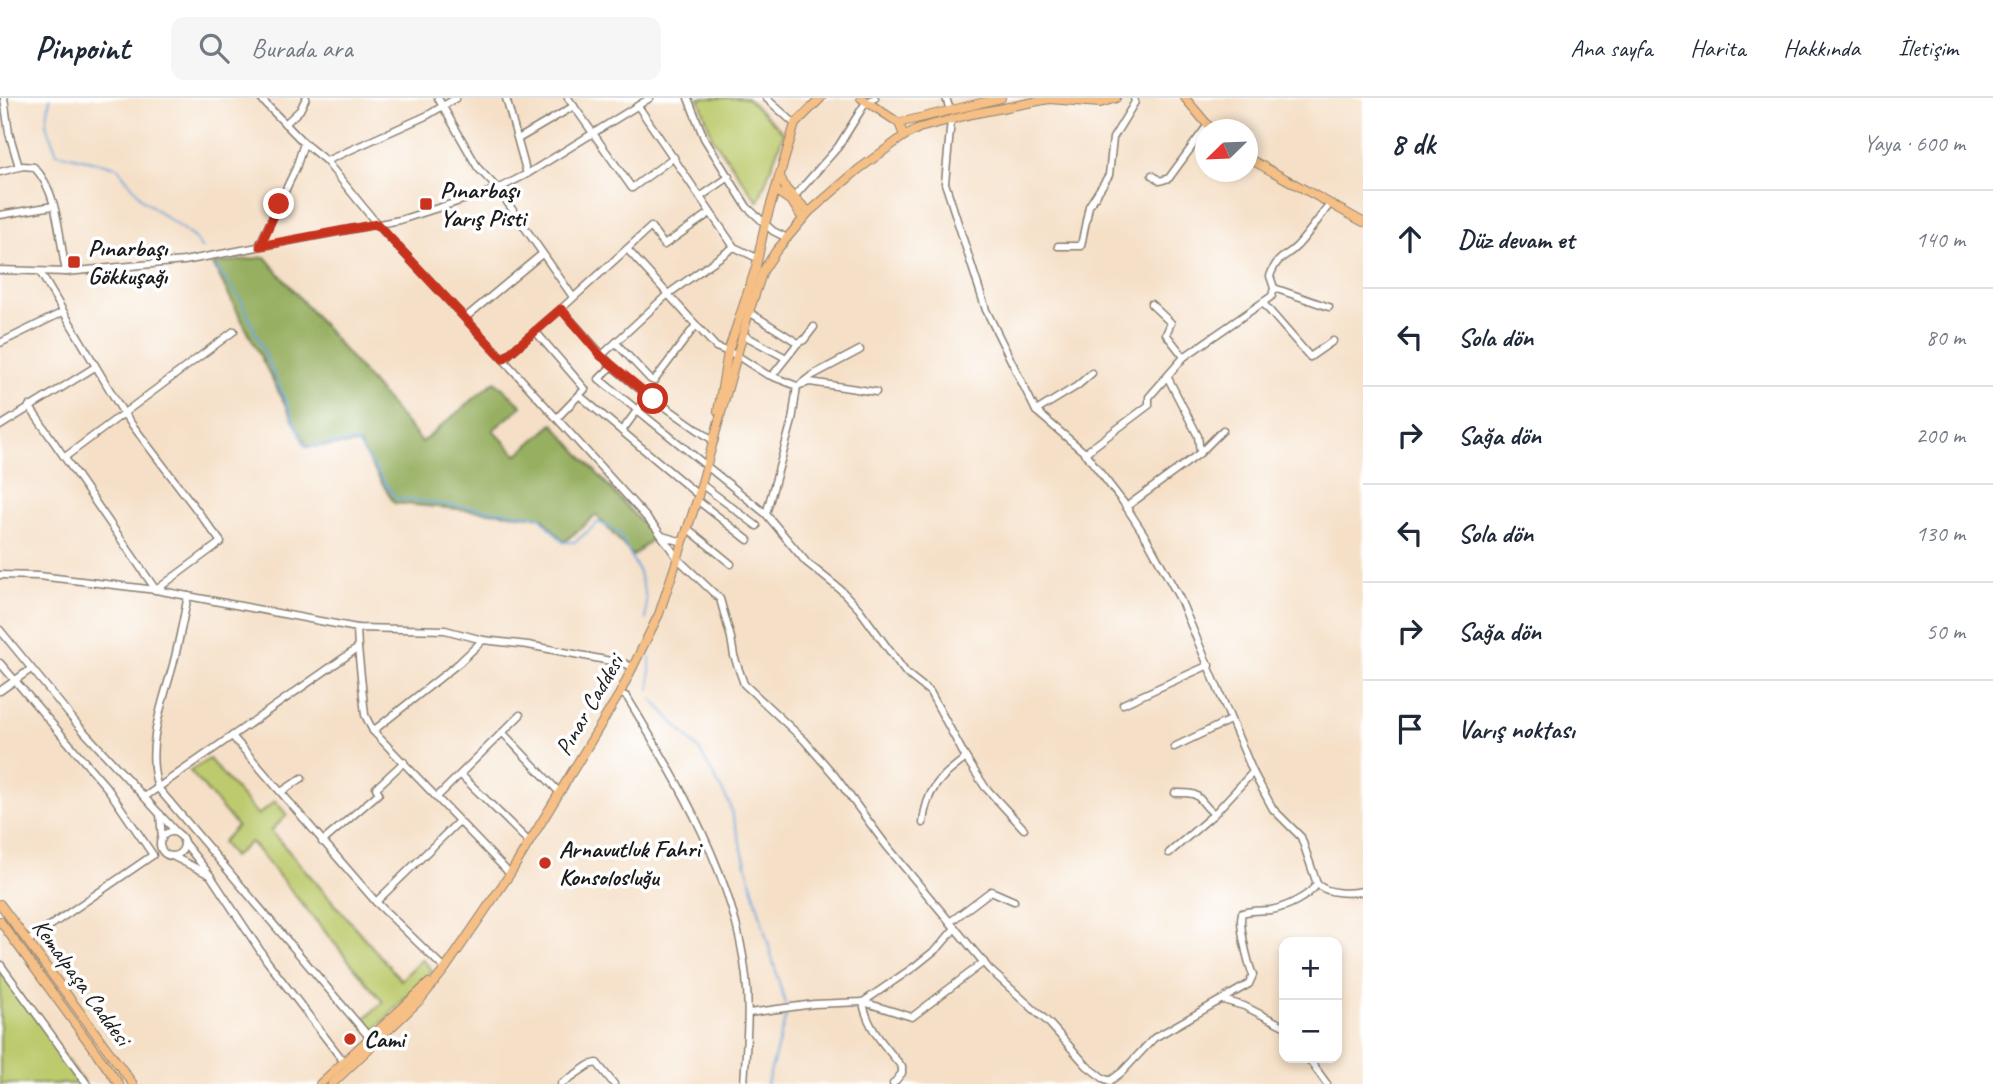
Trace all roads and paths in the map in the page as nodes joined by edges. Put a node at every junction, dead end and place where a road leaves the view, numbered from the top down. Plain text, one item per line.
1 (4, 98) edge
2 (260, 98) edge
3 (306, 98) edge
4 (438, 98) edge
5 (456, 98) edge
6 (506, 98) edge
7 (568, 98) edge
8 (650, 98) edge
9 (688, 98) edge
10 (766, 98) edge
11 (821, 98) edge
12 (876, 98) edge
13 (1000, 98) edge
14 (1116, 98) edge
15 (1134, 98) edge
16 (1185, 98) edge
17 (864, 100) edge
18 (948, 102) edge
19 (442, 106) junction
20 (574, 106) junction
21 (638, 106) junction
22 (1202, 119) edge
23 (951, 120) junction
24 (899, 123) junction
25 (285, 124) junction
26 (795, 124) junction
27 (594, 133) junction
28 (904, 136) junction
29 (517, 139) junction
30 (304, 143) junction
31 (1195, 146) edge
32 (674, 157) junction
33 (326, 161) junction
34 (1258, 164) edge
35 (19, 167) junction
36 (0, 172) edge
37 (527, 174) junction
38 (1152, 174) dead end
39 (780, 176) junction
40 (729, 177) junction
41 (498, 189) junction
42 (776, 191) junction
43 (700, 197) junction
44 (794, 197) junction
45 (1330, 204) junction
46 (53, 206) junction
47 (710, 213) junction
48 (0, 215) edge
49 (806, 215) junction
50 (1363, 222) edge
51 (377, 224) junction
52 (765, 224) junction
53 (787, 237) junction
54 (260, 246) junction
55 (1058, 246) dead end
56 (734, 247) junction
57 (627, 249) junction
58 (542, 254) junction
59 (759, 265) junction
60 (0, 270) edge
61 (40, 272) junction
62 (66, 272) junction
63 (1275, 288) junction
64 (668, 294) junction
65 (573, 298) junction
66 (1263, 303) junction
67 (1151, 304) dead end
68 (1329, 307) dead end
69 (561, 309) junction
70 (63, 312) junction
71 (749, 312) junction
72 (465, 318) junction
73 (696, 325) junction
74 (814, 327) dead end
75 (234, 331) dead end
76 (535, 331) junction
77 (742, 334) junction
78 (1333, 341) dead end
79 (0, 343) edge
80 (616, 343) junction
81 (799, 343) junction
82 (860, 350) dead end
83 (732, 354) junction
84 (601, 356) junction
85 (1184, 357) junction
86 (786, 358) junction
87 (503, 359) junction
88 (612, 366) junction
89 (95, 367) junction
90 (1092, 373) dead end
91 (772, 376) junction
92 (1168, 378) junction
93 (797, 386) junction
94 (876, 391) dead end
95 (649, 394) junction
96 (580, 396) junction
97 (29, 406) junction
98 (637, 410) junction
99 (1036, 411) junction
100 (124, 414) junction
101 (557, 418) junction
102 (0, 426) edge
103 (1223, 430) dead end
104 (622, 431) junction
105 (714, 438) junction
106 (1085, 453) junction
107 (1200, 453) junction
108 (65, 457) junction
109 (707, 464) junction
110 (701, 484) junction
111 (697, 498) junction
112 (1126, 506) junction
113 (766, 514) junction
114 (757, 526) dead end
115 (687, 528) junction
116 (662, 536) junction
117 (748, 540) dead end
118 (683, 542) junction
119 (678, 559) junction
120 (731, 564) dead end
121 (0, 575) edge
122 (156, 590) junction
123 (188, 596) junction
124 (357, 628) junction
125 (0, 630) edge
126 (483, 640) junction
127 (358, 648) junction
128 (0, 663) edge
129 (1209, 665) junction
130 (633, 668) junction
131 (31, 669) junction
132 (15, 682) junction
133 (0, 691) edge
134 (620, 693) junction
135 (1124, 705) dead end
136 (520, 715) dead end
137 (1230, 720) junction
138 (373, 731) junction
139 (503, 733) junction
140 (232, 736) junction
141 (1174, 747) dead end
142 (966, 758) junction
143 (404, 762) junction
144 (1253, 772) junction
145 (461, 775) junction
146 (302, 778) dead end
147 (158, 788) junction
148 (281, 792) junction
149 (559, 792) junction
150 (1175, 793) dead end
151 (146, 796) junction
152 (437, 797) junction
153 (160, 814) junction
154 (1214, 814) junction
155 (459, 821) junction
156 (923, 823) dead end
157 (1024, 829) dead end
158 (181, 838) junction
159 (162, 839) junction
160 (322, 842) junction
161 (528, 842) junction
162 (162, 850) junction
163 (1170, 853) dead end
164 (153, 855) junction
165 (172, 856) junction
166 (510, 874) junction
167 (210, 875) junction
168 (1317, 884) junction
169 (1363, 891) edge
170 (1014, 901) dead end
171 (376, 902) junction
172 (0, 904) edge
173 (0, 921) edge
174 (952, 925) junction
175 (28, 941) junction
176 (984, 962) junction
177 (0, 964) edge
178 (445, 970) junction
179 (1223, 1000) junction
180 (863, 1002) junction
181 (749, 1013) junction
182 (1279, 1024) edge
183 (370, 1038) junction
184 (344, 1062) junction
185 (1312, 1063) edge
186 (1112, 1082) edge
187 (87, 1084) edge
188 (119, 1084) edge
189 (134, 1084) edge
190 (320, 1084) edge
191 (333, 1084) edge
192 (561, 1084) edge
193 (614, 1084) edge
194 (744, 1084) edge
195 (893, 1084) edge
196 (1327, 1084) edge

1 - 35 street
2 - 25 street
3 - 25 street
4 - 19 street
5 - 19 street
6 - 29 street
7 - 20 street
8 - 21 street
9 - 40 street
10 - 26 street
11 - 26 main road, Pınar Caddesi
12 - 17 street
13 - 18 main road
14 - 23 main road
15 - 55 street
16 - 22 main road
17 - 24 main road
17 - 44 street
18 - 24 main road
19 - 33 street
19 - 41 street
20 - 27 street
20 - 29 street
21 - 27 street
21 - 32 street
23 - 28 main road
23 - 99 street
24 - 28 main road
25 - 30 street
26 - 39 main road, Pınar Caddesi
27 - 32 street
27 - 37 street
28 - 49 main road
29 - 37 street
30 - 33 street
30 - 54 street
31 - 38 street
32 - 43 street
33 - 51 street
34 - 45 main road
35 - 36 street
35 - 46 street
37 - 41 street
39 - 42 main road, Pınar Caddesi
39 - 44 main road
40 - 43 street
40 - 52 street
41 - 51 street
41 - 58 street
42 - 49 main road
42 - 52 main road, Pınar Caddesi
43 - 47 street
44 - 49 main road
45 - 50 main road
45 - 63 street
46 - 48 street
46 - 62 street
47 - 56 street
47 - 57 street
49 - 53 main road
51 - 54 street
51 - 72 street
52 - 53 street
52 - 59 main road, Pınar Caddesi
53 - 59 main road
54 - 62 street
56 - 59 street
56 - 64 street
57 - 64 street
57 - 65 street
58 - 65 street
58 - 72 street
59 - 71 main road, Pınar Caddesi
59 - 83 main road, Pınar Caddesi
60 - 61 street
61 - 62 street
61 - 70 street
63 - 66 street
63 - 68 street
64 - 73 street
64 - 80 street
65 - 69 street
66 - 78 street
66 - 85 street
67 - 85 street
69 - 76 street
69 - 84 street
70 - 79 street
70 - 89 street
71 - 77 main road, Pınar Caddesi
71 - 81 street
72 - 87 street
73 - 80 street
73 - 83 street
74 - 81 street
75 - 100 street
76 - 87 street
76 - 96 street
77 - 83 main road, Pınar Caddesi
77 - 86 street
80 - 84 street
81 - 86 street
82 - 93 street
83 - 91 street
83 - 105 main road, Pınar Caddesi
84 - 88 street
85 - 92 street
86 - 91 street
87 - 101 street
88 - 95 street
88 - 98 street
89 - 97 street
89 - 100 street
90 - 99 street
91 - 93 street
92 - 106 street
92 - 107 street
93 - 94 street
93 - 113 street
95 - 98 street
95 - 105 street
96 - 101 street
96 - 104 street
97 - 102 street
97 - 108 street
98 - 104 street
98 - 109 street
99 - 106 street
100 - 108 street
100 - 122 street
101 - 116 street
103 - 107 street
104 - 111 street
105 - 109 main road, Pınar Caddesi
106 - 112 street
107 - 112 street
108 - 122 street
109 - 110 main road, Pınar Caddesi
109 - 113 street
110 - 111 main road, Pınar Caddesi
110 - 114 street
111 - 115 main road, Pınar Caddesi
111 - 117 street
112 - 129 street
113 - 142 street
115 - 118 main road, Pınar Caddesi
115 - 120 street
116 - 118 street
116 - 119 street
118 - 119 main road, Pınar Caddesi
119 - 130 main road, Pınar Caddesi
119 - 174 street
121 - 122 street
122 - 123 street
123 - 124 street
123 - 147 street
124 - 126 street
124 - 127 street
125 - 131 street
126 - 130 street
126 - 138 street
127 - 138 street
127 - 140 street
128 - 132 street
129 - 135 street
129 - 137 street
130 - 134 main road, Pınar Caddesi
131 - 132 street
131 - 151 street
132 - 133 street
132 - 164 street
134 - 149 main road, Pınar Caddesi
134 - 181 street
136 - 139 street
137 - 141 street
137 - 144 street
138 - 143 street
139 - 145 street
139 - 149 street
140 - 147 street
140 - 148 street
142 - 156 street
142 - 157 street
143 - 152 street
143 - 160 street
144 - 154 street
144 - 168 street
145 - 152 street
145 - 161 street
146 - 148 street
147 - 151 street
147 - 183 street
148 - 160 street
149 - 161 main road, Pınar Caddesi
150 - 154 street
151 - 153 street
152 - 155 street
153 - 158 street
153 - 159 street
154 - 163 street
155 - 166 street
155 - 171 street
158 - 159 street
158 - 165 street
158 - 167 street
159 - 162 street
160 - 171 street
161 - 166 main road, Pınar Caddesi
162 - 164 street
162 - 165 street
164 - 175 street
165 - 167 street
166 - 178 main road, Pınar Caddesi
167 - 184 street
168 - 169 street
168 - 179 street
170 - 174 street
171 - 178 street
172 - 175 main road, Kemalpaşa Caddesi
173 - 188 main road, Kemalpaşa Caddesi
174 - 176 street
174 - 180 street
175 - 189 main road, Kemalpaşa Caddesi
176 - 180 street
176 - 186 street
177 - 187 street
178 - 183 main road, Pınar Caddesi
178 - 191 main road, Pınar Caddesi
179 - 182 street
179 - 186 street
180 - 181 street
180 - 195 street
181 - 194 street
183 - 184 main road, Pınar Caddesi
184 - 190 main road, Pınar Caddesi
185 - 196 street
192 - 193 street

